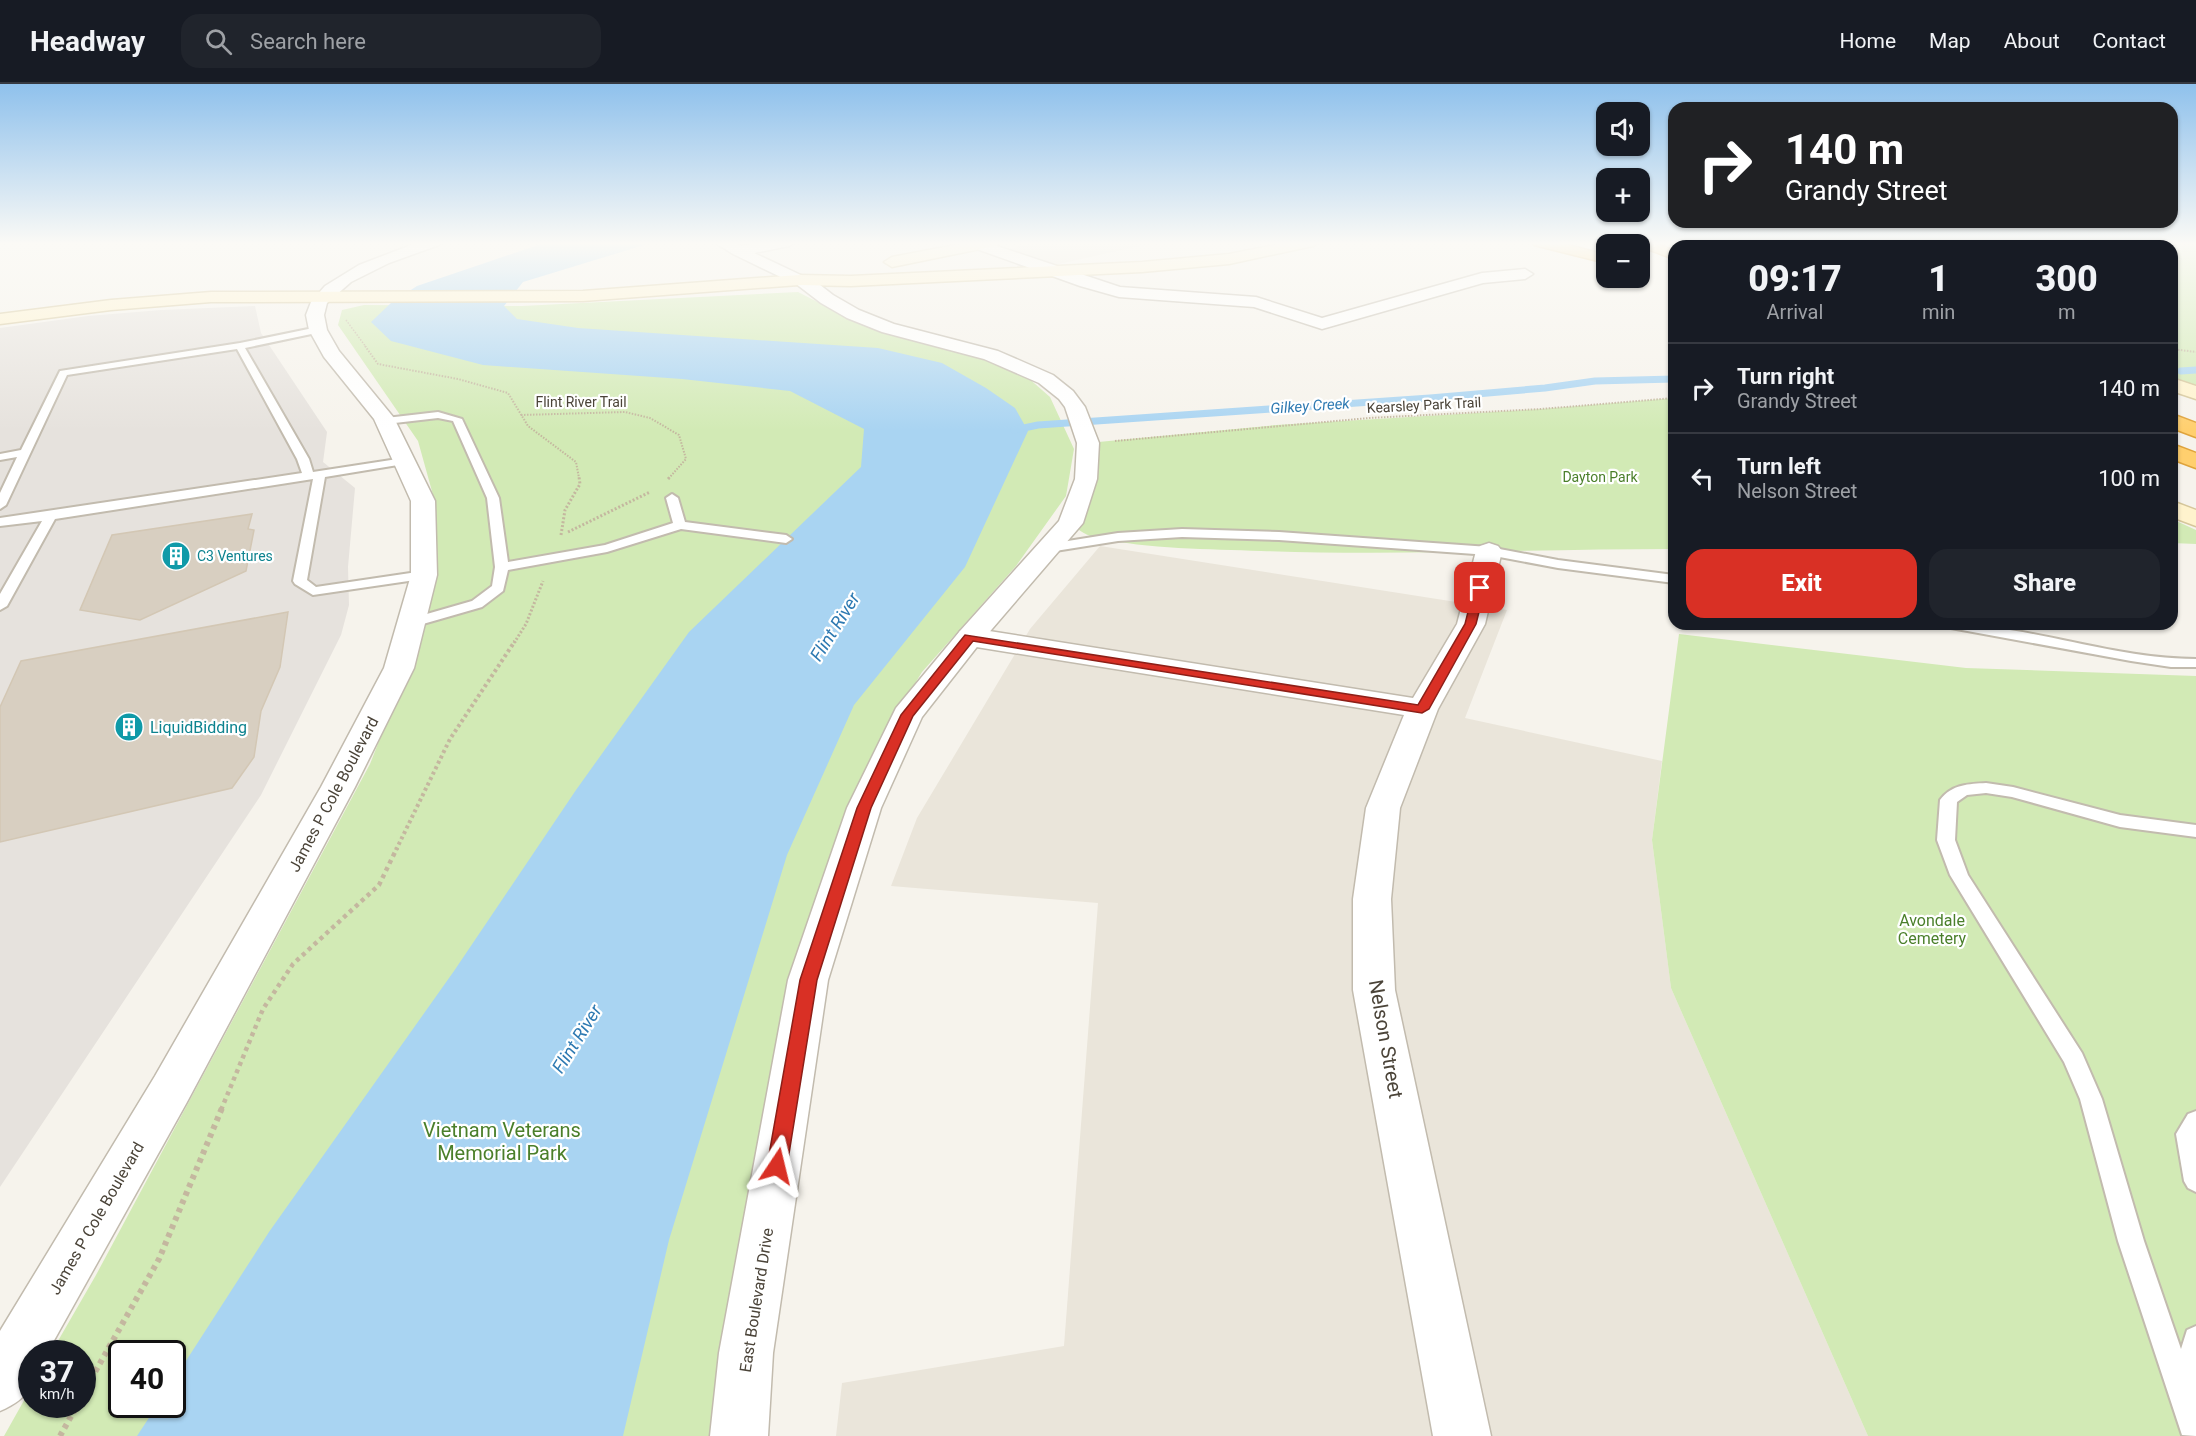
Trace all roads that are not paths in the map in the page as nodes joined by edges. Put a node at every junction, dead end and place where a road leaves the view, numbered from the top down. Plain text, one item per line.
1 (116, 305) edge
2 (319, 305) edge
3 (835, 305) edge
4 (1265, 305) edge
5 (1388, 305) edge
6 (0, 319) edge
7 (318, 330) junction
8 (240, 345) junction
9 (2178, 386) edge
10 (2196, 393) edge
11 (386, 422) junction
12 (2178, 426) edge
13 (2196, 433) edge
14 (24, 453) junction
15 (2178, 454) edge
16 (0, 457) edge
17 (404, 461) junction
18 (2196, 461) edge
19 (314, 475) junction
20 (672, 498) dead end
21 (0, 505) edge
22 (2178, 511) edge
23 (51, 516) junction
24 (2196, 519) edge
25 (0, 522) edge
26 (680, 525) junction
27 (786, 539) dead end
28 (1049, 548) junction
29 (1489, 551) junction
30 (502, 567) junction
31 (424, 575) junction
32 (1668, 578) edge
33 (0, 606) edge
34 (411, 623) junction
35 (1984, 630) edge
36 (970, 637) junction
37 (2196, 663) edge
38 (1422, 709) junction
39 (2196, 831) edge
40 (2196, 1121) edge
41 (2196, 1181) edge
42 (2196, 1339) edge
43 (0, 1383) edge
44 (2184, 1400) junction
45 (2196, 1435) edge
46 (739, 1436) edge
47 (1462, 1436) edge

1 - 6 main road
2 - 7 street
3 - 28 street, East Boulevard Drive
4 - 5 street
7 - 8 lane
7 - 11 street, James P Cole Boulevard
8 - 14 lane
8 - 19 lane
9 - 10 main road
11 - 17 street, James P Cole Boulevard
11 - 30 lane
12 - 13 highway
14 - 16 lane
14 - 21 lane
15 - 18 highway
17 - 19 lane
17 - 31 street, James P Cole Boulevard
19 - 23 lane
19 - 31 lane
20 - 26 lane
22 - 24 main road
23 - 25 lane
23 - 33 lane
26 - 27 lane
26 - 30 lane
28 - 29 lane
28 - 36 street, East Boulevard Drive
29 - 32 lane
29 - 38 street, Nelson Street
30 - 34 lane
31 - 34 street, James P Cole Boulevard
34 - 43 street, James P Cole Boulevard
35 - 37 lane
36 - 38 street
36 - 46 street, East Boulevard Drive
38 - 47 street, Nelson Street
39 - 44 lane
40 - 41 lane
42 - 44 lane
44 - 45 lane

